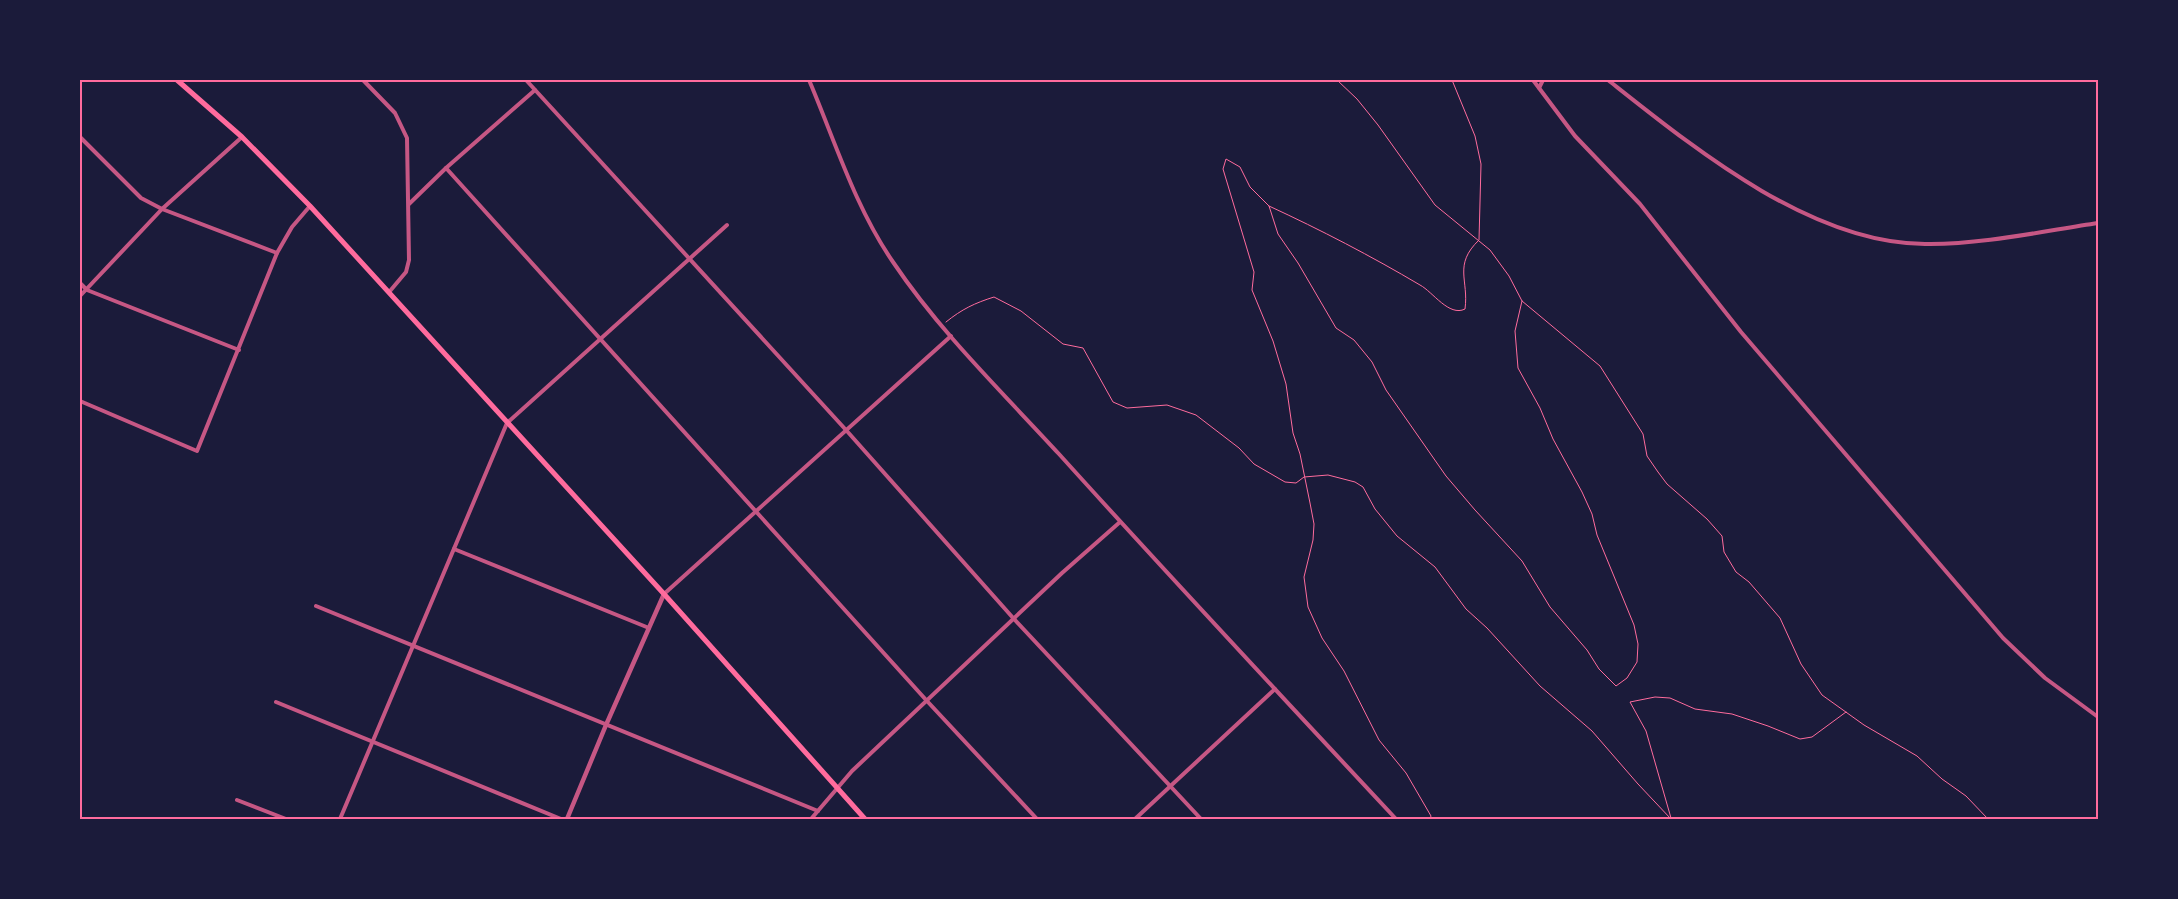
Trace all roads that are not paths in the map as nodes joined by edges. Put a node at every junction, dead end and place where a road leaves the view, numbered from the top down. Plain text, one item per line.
1 (177, 80) edge
2 (363, 80) edge
3 (526, 80) edge
4 (810, 80) edge
5 (1533, 80) edge
6 (1543, 80) edge
7 (1608, 80) edge
8 (1539, 88) junction
9 (535, 90) junction
10 (80, 137) edge
11 (242, 137) junction
12 (446, 168) junction
13 (410, 204) junction
14 (310, 206) junction
15 (162, 209) junction
16 (2098, 223) edge
17 (727, 225) dead end
18 (277, 253) junction
19 (690, 259) junction
20 (80, 283) edge
21 (87, 290) junction
22 (390, 291) junction
23 (80, 296) edge
24 (951, 336) junction
25 (601, 339) junction
26 (239, 350) junction
27 (80, 401) edge
28 (507, 424) junction
29 (846, 430) junction
30 (757, 511) junction
31 (1120, 522) junction
32 (454, 549) junction
33 (664, 594) junction
34 (316, 606) dead end
35 (1014, 619) junction
36 (649, 628) junction
37 (412, 645) junction
38 (1275, 689) junction
39 (927, 701) junction
40 (276, 702) dead end
41 (2098, 716) edge
42 (606, 724) junction
43 (372, 741) junction
44 (1171, 787) junction
45 (837, 789) junction
46 (237, 800) dead end
47 (818, 811) junction
48 (286, 819) edge
49 (340, 819) edge
50 (561, 819) edge
51 (567, 819) edge
52 (811, 819) edge
53 (866, 819) edge
54 (1037, 819) edge
55 (1135, 819) edge
56 (1201, 819) edge
57 (1396, 819) edge

1 - 11 main road
2 - 13 street
3 - 9 street
4 - 24 street
5 - 8 street
6 - 8 street
7 - 16 street
8 - 41 street
9 - 12 street
9 - 19 street
10 - 15 street
11 - 14 main road
11 - 15 street
12 - 13 street
12 - 25 street
13 - 22 street
14 - 18 street
14 - 22 main road
15 - 18 street
15 - 21 street
17 - 19 street
18 - 26 street
19 - 25 street
19 - 29 street
20 - 21 street
21 - 23 street
21 - 26 street
22 - 28 main road
24 - 29 street
24 - 31 street
25 - 28 street
25 - 30 street
26 - 27 street
28 - 32 street
28 - 33 main road
29 - 30 street
29 - 35 street
30 - 33 street
30 - 39 street
31 - 35 street
31 - 38 street
32 - 36 street
32 - 37 street
33 - 36 street
33 - 45 main road
34 - 37 street
35 - 39 street
35 - 44 street
36 - 42 street
37 - 42 street
37 - 43 street
38 - 44 street
38 - 57 street
39 - 45 street
39 - 54 street
40 - 43 street
42 - 47 street
42 - 51 street
43 - 49 street
43 - 50 street
44 - 55 street
44 - 56 street
45 - 47 street
45 - 53 main road
46 - 48 street
47 - 52 street

